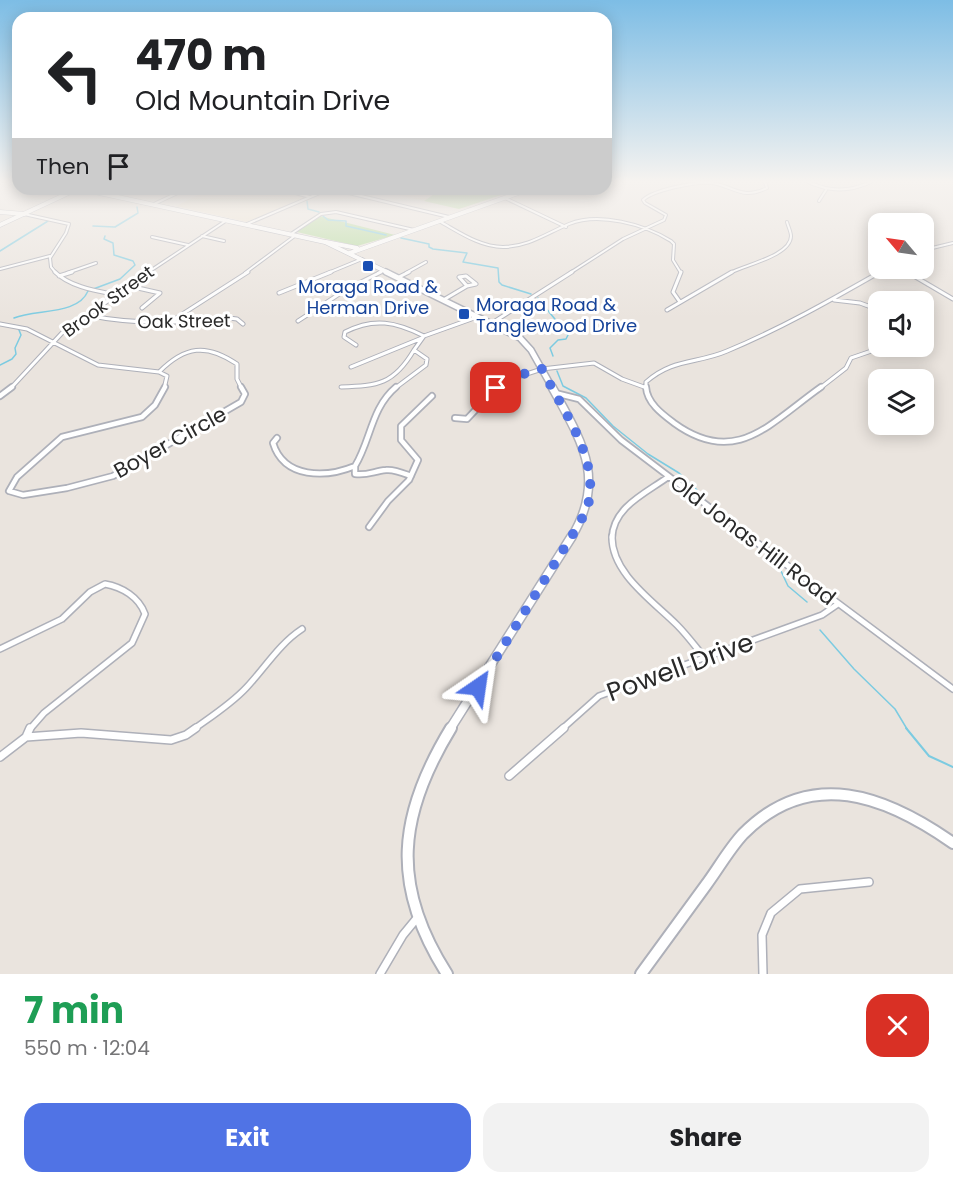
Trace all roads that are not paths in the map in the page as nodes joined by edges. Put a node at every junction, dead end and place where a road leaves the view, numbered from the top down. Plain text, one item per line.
1 (70, 227) edge
2 (215, 227) edge
3 (263, 227) edge
4 (303, 227) edge
5 (404, 227) edge
6 (421, 227) edge
7 (451, 227) edge
8 (565, 227) edge
9 (635, 227) edge
10 (648, 227) edge
11 (788, 227) edge
12 (414, 230) junction
13 (642, 230) junction
14 (294, 234) junction
15 (202, 236) junction
16 (152, 237) dead end
17 (224, 241) dead end
18 (325, 242) junction
19 (378, 243) junction
20 (953, 243) edge
21 (188, 245) junction
22 (934, 248) edge
23 (350, 253) junction
24 (50, 256) junction
25 (362, 259) junction
26 (96, 262) dead end
27 (426, 262) dead end
28 (0, 269) edge
29 (384, 270) junction
30 (59, 276) junction
31 (399, 277) junction
32 (868, 278) edge
33 (920, 279) edge
34 (129, 286) junction
35 (467, 286) junction
36 (279, 293) dead end
37 (117, 295) junction
38 (445, 299) junction
39 (953, 299) edge
40 (831, 300) junction
41 (680, 302) junction
42 (868, 306) edge
43 (142, 308) dead end
44 (667, 310) dead end
45 (87, 315) junction
46 (477, 317) junction
47 (298, 321) dead end
48 (170, 322) junction
49 (492, 323) junction
50 (0, 324) edge
51 (243, 324) dead end
52 (62, 333) junction
53 (424, 336) junction
54 (46, 337) junction
55 (53, 341) junction
56 (356, 345) dead end
57 (414, 350) junction
58 (868, 352) edge
59 (351, 367) dead end
60 (542, 369) junction
61 (159, 372) junction
62 (341, 387) dead end
63 (644, 387) junction
64 (554, 392) junction
65 (0, 396) edge
66 (432, 396) dead end
67 (456, 418) dead end
68 (277, 438) dead end
69 (355, 466) junction
70 (411, 476) junction
71 (669, 477) junction
72 (369, 527) dead end
73 (838, 604) junction
74 (302, 629) dead end
75 (0, 649) edge
76 (704, 657) junction
77 (953, 689) edge
78 (26, 737) junction
79 (0, 757) edge
80 (509, 776) dead end
81 (953, 843) edge
82 (869, 882) dead end
83 (419, 916) junction
84 (380, 974) edge
85 (447, 974) edge
86 (641, 974) edge
87 (762, 974) edge

1 - 24 street
2 - 15 street, Brook Street
3 - 14 main road
4 - 14 street
5 - 12 street
6 - 12 street
7 - 8 street
9 - 13 street
10 - 13 street
11 - 41 street
12 - 19 street
13 - 41 street
13 - 49 street
14 - 18 main road
14 - 48 street
15 - 17 street
15 - 21 street, Brook Street
16 - 21 street
18 - 19 street
18 - 23 main road
19 - 23 street
20 - 22 street
21 - 34 street, Brook Street
23 - 25 main road
24 - 28 street
24 - 30 street
25 - 29 main road
25 - 36 street
26 - 30 street
27 - 31 street
29 - 31 main road
29 - 47 street
30 - 37 street
31 - 38 main road
32 - 40 street
33 - 39 street
34 - 37 street, Brook Street
34 - 43 street
35 - 35 street
35 - 38 street
37 - 45 street, Brook Street
38 - 46 main road
40 - 42 street
40 - 63 street
41 - 44 street
45 - 48 street, Oak Street
45 - 52 street, Brook Street
46 - 49 main road
46 - 53 street
48 - 51 street, Oak Street
49 - 60 main road
50 - 54 street
52 - 54 street
52 - 55 street, Brook Street
53 - 56 street
53 - 57 street
53 - 59 street
54 - 55 street
55 - 61 street
55 - 65 street, Brook Street
57 - 62 street
57 - 69 street
58 - 63 street
60 - 63 street
60 - 64 main road
60 - 67 street
61 - 61 street, Boyer Circle
64 - 71 street, Old Jonas Hill Road
64 - 83 main road
66 - 70 street
68 - 69 street
69 - 70 street
70 - 72 street
71 - 73 street, Old Jonas Hill Road
71 - 76 street
73 - 76 street, Powell Drive
73 - 77 street, Old Jonas Hill Road
74 - 78 street
75 - 78 street
76 - 80 street, Powell Drive
78 - 79 street
81 - 86 main road
82 - 87 street
83 - 84 street
83 - 85 main road

